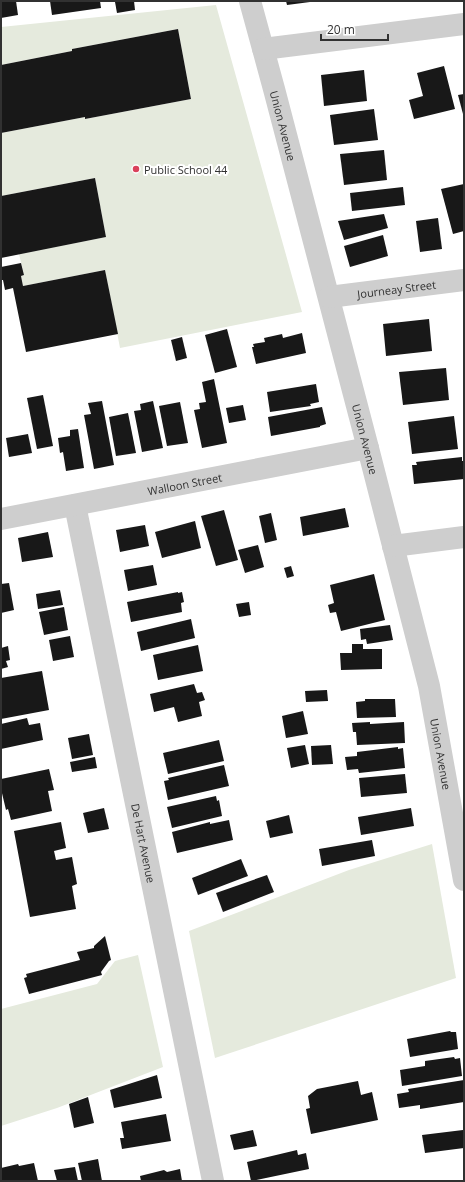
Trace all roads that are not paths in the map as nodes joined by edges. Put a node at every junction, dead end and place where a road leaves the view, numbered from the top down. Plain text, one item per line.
1 (250, 1) edge
2 (464, 24) edge
3 (263, 49) junction
4 (464, 280) edge
5 (329, 297) junction
6 (368, 448) junction
7 (75, 505) junction
8 (1, 520) edge
9 (464, 537) edge
10 (393, 546) junction
11 (464, 880) edge
12 (213, 1181) edge

1 - 3 street, Union Avenue
2 - 3 street
3 - 5 street, Union Avenue
4 - 5 street, Journeay Street
5 - 6 street, Union Avenue
6 - 7 street, Walloon Street
6 - 10 street, Union Avenue
7 - 8 street, Walloon Street
7 - 12 street, De Hart Avenue
9 - 10 street
10 - 11 street, Union Avenue

